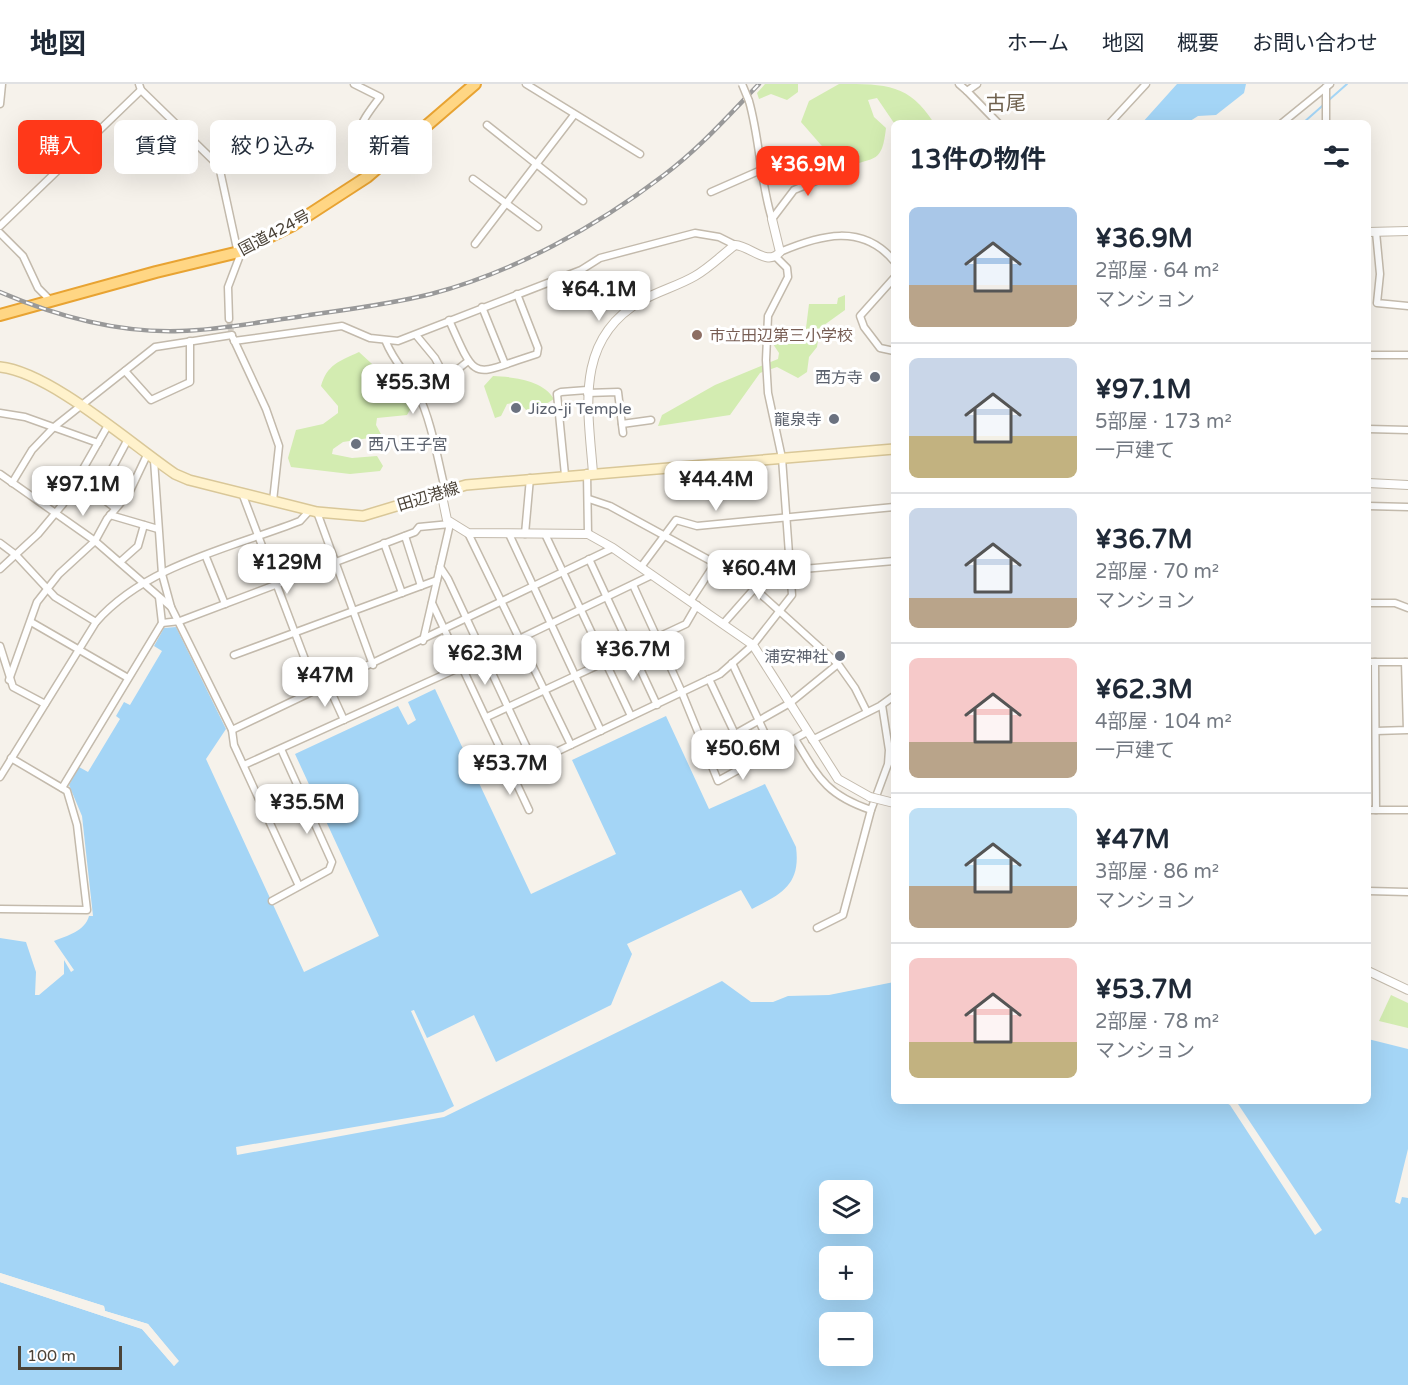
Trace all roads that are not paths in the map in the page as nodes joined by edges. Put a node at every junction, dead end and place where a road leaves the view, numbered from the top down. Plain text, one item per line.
1 (2, 84) edge
2 (354, 84) edge
3 (475, 84) edge
4 (526, 84) edge
5 (742, 84) edge
6 (959, 84) edge
7 (977, 84) edge
8 (1146, 84) edge
9 (1328, 85) edge
10 (140, 87) edge
11 (967, 91) junction
12 (0, 104) edge
13 (574, 115) junction
14 (995, 120) edge
15 (1113, 120) edge
16 (1286, 120) edge
17 (1326, 120) edge
18 (487, 125) dead end
19 (640, 154) dead end
20 (537, 164) junction
21 (761, 170) junction
22 (840, 171) dead end
23 (367, 177) junction
24 (473, 178) dead end
25 (711, 192) dead end
26 (583, 201) dead end
27 (507, 204) junction
28 (772, 219) junction
29 (0, 226) edge
30 (538, 227) dead end
31 (1408, 231) edge
32 (1372, 232) edge
33 (0, 233) edge
34 (475, 244) dead end
35 (735, 245) junction
36 (239, 252) junction
37 (778, 255) junction
38 (891, 258) edge
39 (891, 281) edge
40 (517, 294) junction
41 (51, 300) junction
42 (1408, 306) edge
43 (482, 308) junction
44 (0, 315) edge
45 (229, 319) tunnel mouth
46 (449, 320) junction
47 (416, 335) junction
48 (232, 336) junction
49 (190, 342) junction
50 (386, 342) junction
51 (891, 350) edge
52 (1371, 355) edge
53 (1408, 355) edge
54 (467, 362) junction
55 (505, 364) junction
56 (0, 367) edge
57 (125, 371) junction
58 (587, 392) junction
59 (81, 407) junction
60 (0, 413) edge
61 (651, 420) dead end
62 (622, 423) junction
63 (107, 426) junction
64 (54, 427) junction
65 (1371, 429) edge
66 (1408, 430) edge
67 (623, 433) dead end
68 (128, 441) junction
69 (98, 443) junction
70 (891, 449) edge
71 (150, 457) junction
72 (782, 458) junction
73 (590, 473) junction
74 (0, 474) edge
75 (565, 475) junction
76 (530, 477) junction
77 (78, 480) junction
78 (12, 483) junction
79 (1371, 483) edge
80 (1408, 485) edge
81 (443, 490) junction
82 (242, 493) junction
83 (98, 495) junction
84 (588, 499) junction
85 (273, 501) junction
86 (1371, 506) edge
87 (891, 507) edge
88 (1408, 507) edge
89 (115, 508) junction
90 (314, 511) junction
91 (57, 513) junction
92 (110, 515) junction
93 (787, 518) junction
94 (450, 524) junction
95 (144, 525) junction
96 (158, 529) junction
97 (468, 533) junction
98 (509, 534) junction
99 (525, 534) junction
100 (545, 534) junction
101 (588, 534) junction
102 (665, 535) junction
103 (405, 536) junction
104 (259, 537) junction
105 (95, 541) junction
106 (0, 543) edge
107 (384, 543) junction
108 (613, 548) junction
109 (16, 555) junction
110 (206, 556) junction
111 (589, 559) junction
112 (334, 561) junction
113 (891, 561) edge
114 (120, 562) junction
115 (716, 562) junction
116 (440, 567) junction
117 (641, 567) junction
118 (0, 569) edge
119 (792, 570) junction
120 (562, 572) junction
121 (162, 574) junction
122 (652, 574) junction
123 (437, 580) junction
124 (143, 582) junction
125 (633, 585) junction
126 (276, 586) junction
127 (422, 586) junction
128 (532, 586) junction
129 (47, 589) junction
130 (754, 589) junction
131 (402, 593) junction
132 (607, 596) junction
133 (159, 597) junction
134 (501, 602) junction
135 (694, 602) junction
136 (432, 603) junction
137 (1371, 603) edge
138 (225, 604) junction
139 (171, 607) junction
140 (1408, 608) edge
141 (580, 609) junction
142 (352, 611) junction
143 (781, 611) junction
144 (466, 619) junction
145 (180, 621) junction
146 (31, 622) junction
147 (96, 622) junction
148 (162, 623) junction
149 (550, 624) junction
150 (723, 624) junction
151 (445, 629) junction
152 (294, 632) junction
153 (657, 638) junction
154 (519, 639) junction
155 (423, 641) junction
156 (753, 645) junction
157 (0, 646) edge
158 (631, 649) junction
159 (78, 650) junction
160 (234, 655) dead end
161 (484, 656) junction
162 (605, 661) junction
163 (1372, 662) edge
164 (1406, 662) edge
165 (732, 663) junction
166 (838, 664) junction
167 (373, 665) junction
168 (463, 666) junction
169 (575, 675) junction
170 (128, 678) junction
171 (709, 679) junction
172 (9, 680) junction
173 (328, 685) junction
174 (544, 689) junction
175 (317, 691) junction
176 (680, 694) junction
177 (891, 698) edge
178 (790, 703) junction
179 (45, 704) junction
180 (657, 705) junction
181 (882, 705) junction
182 (508, 707) junction
183 (867, 712) junction
184 (487, 717) junction
185 (631, 717) junction
186 (1371, 718) edge
187 (1376, 718) junction
188 (344, 720) junction
189 (759, 720) junction
190 (232, 730) junction
191 (601, 731) junction
192 (1376, 731) junction
193 (735, 734) junction
194 (809, 736) junction
195 (795, 739) junction
196 (571, 745) junction
197 (704, 747) junction
198 (281, 749) junction
199 (773, 751) junction
200 (10, 758) junction
201 (534, 763) junction
202 (244, 765) junction
203 (512, 773) junction
204 (0, 777) edge
205 (62, 788) junction
206 (891, 802) edge
207 (529, 810) dead end
208 (870, 810) junction
209 (1371, 810) edge
210 (1376, 810) junction
211 (1408, 810) edge
212 (299, 886) junction
213 (1371, 891) edge
214 (1408, 892) edge
215 (272, 901) dead end
216 (0, 909) edge
217 (817, 928) dead end
218 (1371, 972) edge
219 (1408, 990) edge

1 - 12 street
2 - 23 street
3 - 23 highway, 国道424号
4 - 13 street
5 - 21 street, bridge
6 - 11 street
7 - 11 street
8 - 15 street
9 - 16 street
9 - 17 street
10 - 29 street
10 - 36 street
11 - 14 street
13 - 19 street
13 - 20 street
18 - 20 street
20 - 26 street
20 - 27 street
21 - 25 street
21 - 28 street
22 - 28 street
23 - 36 highway, 国道424号
24 - 27 street
27 - 30 street
27 - 34 street
28 - 37 street
31 - 32 street
32 - 42 street
33 - 41 street
35 - 37 street
35 - 40 street
35 - 58 street
36 - 41 highway, 国道424号
36 - 45 street
37 - 38 street
37 - 72 street
39 - 51 street
40 - 43 street
40 - 55 street
41 - 44 highway, 国道424号
43 - 46 street
43 - 55 street
46 - 47 street
46 - 54 street
47 - 50 street
47 - 54 street
48 - 49 street
48 - 50 street
48 - 85 street
49 - 57 street
49 - 57 street
50 - 81 street
52 - 53 street
54 - 55 street
56 - 59 main road, 田辺港線
57 - 59 street
58 - 62 street
58 - 73 street
58 - 75 street
59 - 63 main road, 田辺港線
59 - 64 street
60 - 64 street
61 - 62 street
62 - 67 street
63 - 68 main road, 田辺港線
63 - 69 street
64 - 69 street
64 - 78 street
65 - 66 street
68 - 71 main road, 田辺港線
68 - 83 street
69 - 77 street
70 - 72 main road, 田辺港線
71 - 82 main road, 田辺港線
71 - 89 street
71 - 96 street
72 - 73 main road, 田辺港線
72 - 93 street
73 - 75 main road, 田辺港線
73 - 84 street
74 - 78 street
75 - 76 main road, 田辺港線
76 - 81 main road, 田辺港線
76 - 99 street
77 - 83 street
77 - 91 street
78 - 91 street
79 - 80 street
81 - 90 main road, 田辺港線
81 - 94 street
82 - 85 main road, 田辺港線
82 - 104 street
83 - 89 street
84 - 101 street
84 - 102 street
85 - 90 main road, 田辺港線
86 - 88 street
87 - 93 street
89 - 92 street
90 - 104 street
90 - 112 street
91 - 105 street
91 - 109 street
92 - 95 street
92 - 105 street
93 - 102 street
93 - 119 street
94 - 97 street
94 - 103 street
94 - 116 street
95 - 96 street
95 - 114 street
96 - 121 street
97 - 98 street
97 - 134 street
98 - 99 street
98 - 128 street
99 - 100 street
100 - 101 street
100 - 120 street
101 - 108 street
102 - 115 street
102 - 117 street
103 - 107 street
103 - 127 street
104 - 110 street
104 - 126 street
105 - 114 street
105 - 129 street
106 - 109 street
107 - 112 street
107 - 131 street
108 - 111 street
108 - 117 street
109 - 118 street
109 - 129 street
110 - 121 street
110 - 138 street
111 - 120 street
111 - 132 street
112 - 126 street
112 - 142 street
113 - 119 street
114 - 124 street
115 - 130 street
115 - 135 street
116 - 123 street
116 - 144 street
117 - 122 street
119 - 130 street
119 - 143 street
120 - 128 street
120 - 141 street
121 - 124 street
121 - 139 street
122 - 125 street
122 - 135 street
123 - 127 street
123 - 136 street
124 - 133 street
124 - 147 street
125 - 132 street
125 - 153 street
126 - 138 street
126 - 152 street
127 - 131 street
128 - 134 street
128 - 149 street
129 - 146 street
129 - 147 street
130 - 143 street
130 - 150 street
131 - 142 street
132 - 141 street
132 - 158 street
133 - 139 street
133 - 148 street
134 - 144 street
134 - 154 street
135 - 150 street
135 - 153 street
136 - 151 street
136 - 155 street
137 - 140 street
138 - 145 street
139 - 145 street
141 - 149 street
141 - 162 street
142 - 152 street
142 - 167 street
143 - 156 street
143 - 166 street
144 - 151 street
144 - 161 street
145 - 148 street
145 - 190 street
146 - 159 street
146 - 172 street
147 - 159 street
148 - 170 street
149 - 154 street
149 - 169 street
150 - 156 street
151 - 155 street
151 - 168 street
152 - 160 street
152 - 175 street
153 - 158 street
153 - 176 street
154 - 161 street
154 - 174 street
155 - 167 street
156 - 165 street
156 - 178 street
157 - 172 street
158 - 162 street
158 - 180 street
159 - 170 street
159 - 179 street
161 - 168 street
161 - 182 street
162 - 169 street
162 - 185 street
163 - 164 street
163 - 187 street
164 - 192 street
165 - 171 street
165 - 189 street
166 - 178 street
166 - 183 street
167 - 173 street
168 - 184 street
168 - 188 street
169 - 174 street
169 - 191 street
170 - 205 street
171 - 176 street
171 - 193 street
172 - 179 street
173 - 175 street
173 - 188 street
174 - 182 street
174 - 196 street
175 - 190 street
176 - 180 street
176 - 197 street
177 - 181 street
178 - 189 street
178 - 194 street
179 - 200 street
180 - 185 street
181 - 183 street
181 - 208 street
182 - 184 street
182 - 201 street
183 - 194 street
184 - 203 street
185 - 191 street
186 - 187 street
187 - 192 street
188 - 198 street
189 - 193 street
189 - 199 street
190 - 202 street
191 - 196 street
192 - 210 street
193 - 197 street
194 - 195 street
194 - 206 street, bridge
195 - 199 street
195 - 208 street
196 - 201 street
197 - 199 street
198 - 202 street
198 - 212 street
200 - 204 street
200 - 205 street
201 - 203 street
202 - 212 street
203 - 207 street
205 - 216 street
208 - 217 street
209 - 210 street
210 - 211 street
212 - 215 street
213 - 214 street
218 - 219 street

